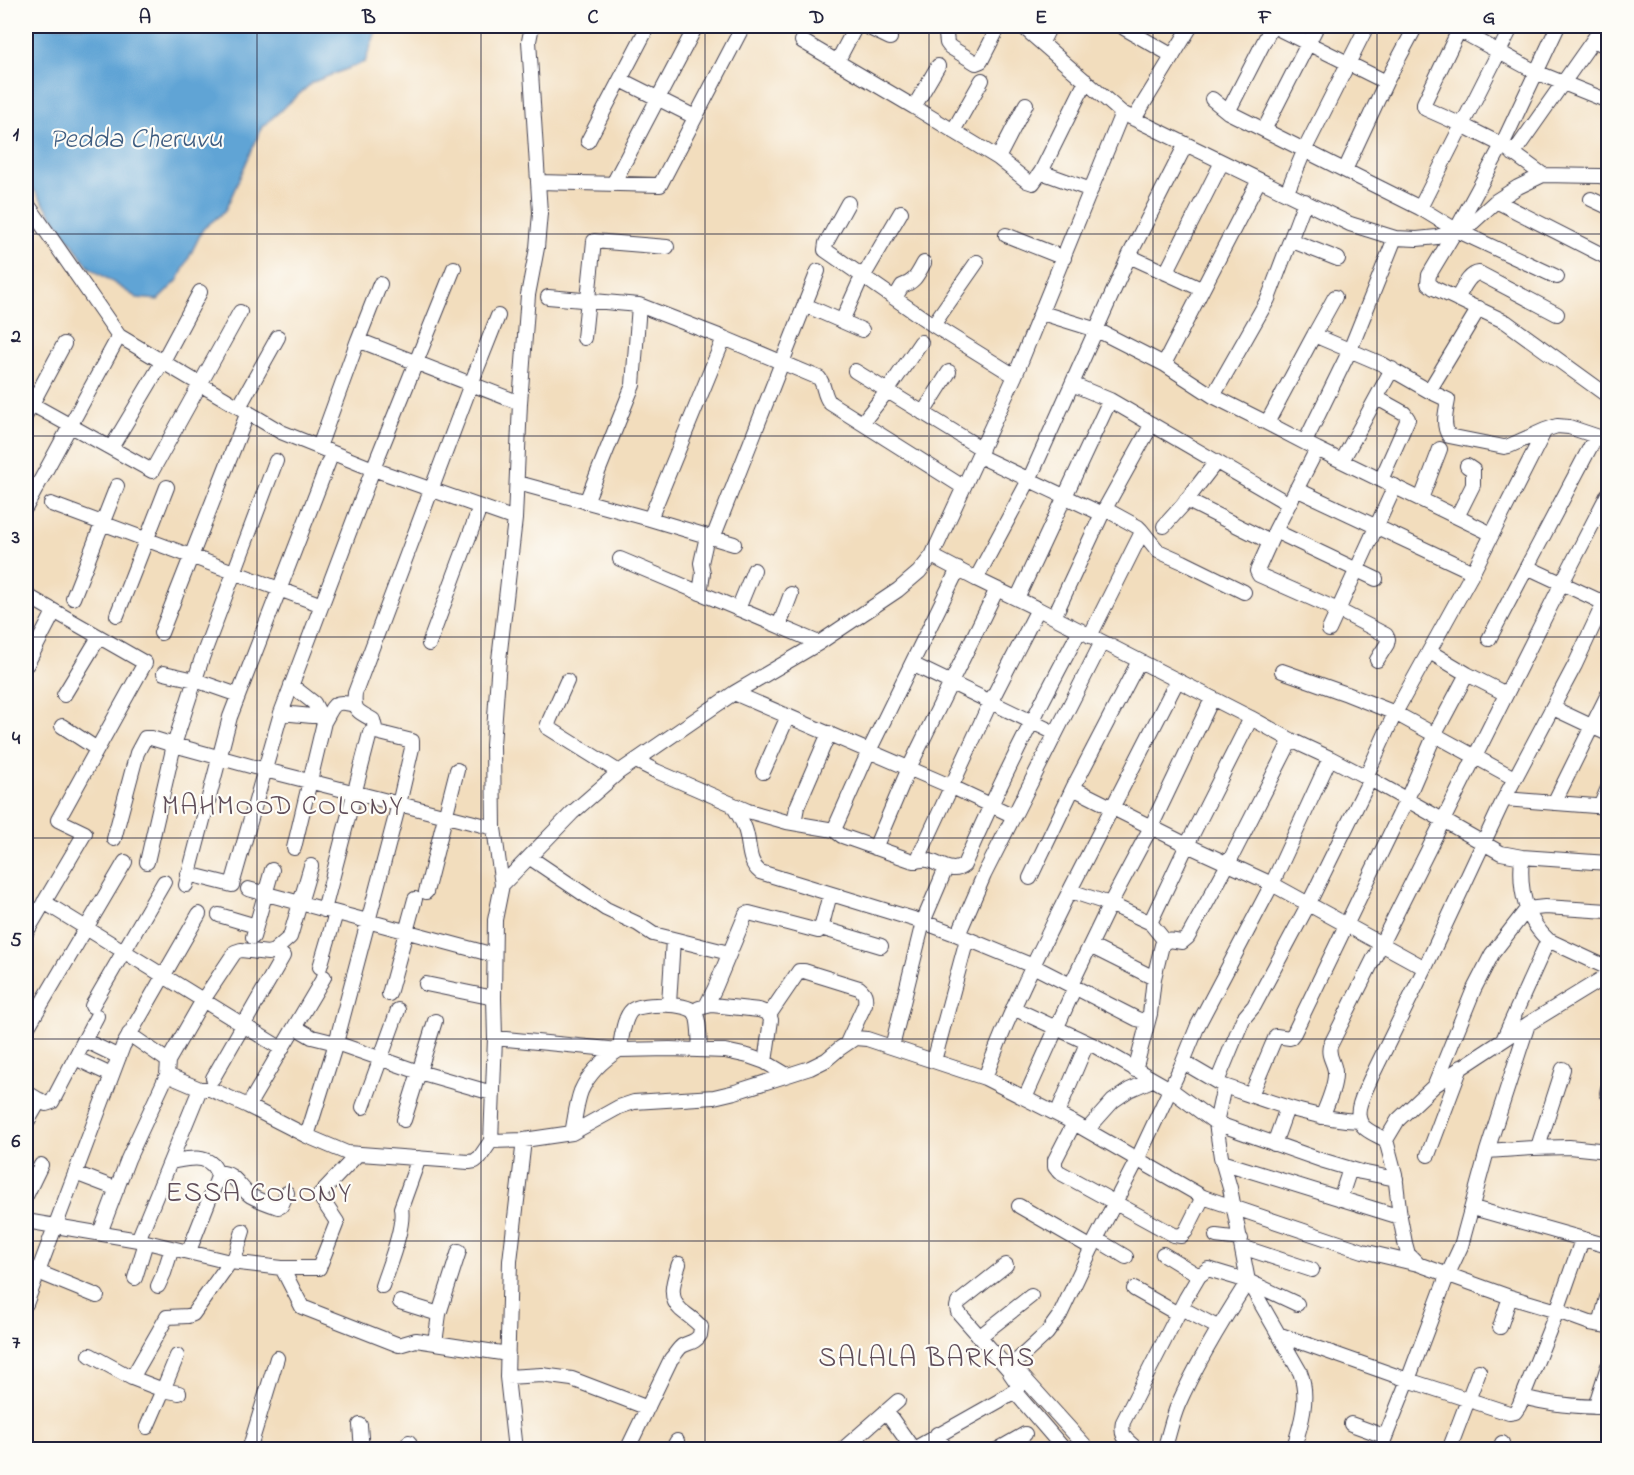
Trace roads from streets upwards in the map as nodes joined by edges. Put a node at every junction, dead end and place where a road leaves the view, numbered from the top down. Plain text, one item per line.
1 (532, 26) edge
2 (696, 26) edge
3 (743, 26) edge
4 (856, 26) edge
5 (865, 26) edge
6 (945, 26) edge
7 (999, 26) edge
8 (1050, 26) edge
9 (1191, 26) edge
10 (1273, 26) edge
11 (1317, 26) edge
12 (1367, 26) edge
13 (1416, 26) edge
14 (1512, 26) edge
15 (1558, 26) edge
16 (1603, 26) edge
17 (1027, 27) edge
18 (1124, 28) dead end
19 (1461, 28) edge
20 (644, 34) dead end
21 (890, 38) dead end
22 (1593, 40) junction
23 (802, 41) dead end
24 (1042, 42) junction
25 (1308, 43) junction
26 (1608, 46) edge
27 (1499, 51) junction
28 (1173, 56) junction
29 (837, 62) junction
30 (1348, 64) junction
31 (939, 66) dead end
32 (1536, 72) junction
33 (621, 80) junction
34 (982, 80) dead end
35 (1086, 81) junction
36 (1386, 82) junction
37 (1564, 82) junction
38 (658, 98) junction
39 (1212, 99) dead end
40 (1608, 101) edge
41 (1026, 104) dead end
42 (914, 107) junction
43 (1228, 112) junction
44 (1128, 116) junction
45 (696, 117) junction
46 (1462, 124) junction
47 (1264, 130) junction
48 (953, 131) junction
49 (588, 141) dead end
50 (1186, 144) junction
51 (1305, 149) junction
52 (1507, 149) junction
53 (998, 158) junction
54 (1222, 162) junction
55 (1345, 170) junction
56 (1041, 172) junction
57 (1543, 176) junction
58 (1608, 177) edge
59 (1259, 180) junction
60 (538, 182) junction
61 (614, 184) junction
62 (1091, 190) junction
63 (1287, 192) junction
64 (1592, 199) dead end
65 (1305, 201) junction
66 (1496, 201) junction
67 (26, 202) edge
68 (848, 203) dead end
69 (1608, 207) edge
70 (1420, 208) junction
71 (901, 212) dead end
72 (1456, 230) junction
73 (1006, 235) dead end
74 (1395, 238) junction
75 (1290, 240) junction
76 (667, 247) dead end
77 (1129, 256) junction
78 (1064, 258) junction
79 (1608, 258) edge
80 (1338, 259) dead end
81 (977, 262) dead end
82 (924, 263) dead end
83 (454, 268) dead end
84 (818, 271) dead end
85 (1166, 273) junction
86 (1557, 277) dead end
87 (861, 280) junction
88 (380, 284) dead end
89 (1202, 289) junction
90 (200, 292) dead end
91 (548, 297) dead end
92 (1335, 297) dead end
93 (895, 298) junction
94 (1457, 299) junction
95 (588, 300) junction
96 (639, 305) junction
97 (805, 305) junction
98 (1479, 308) junction
99 (240, 312) dead end
100 (1042, 313) junction
101 (1557, 314) dead end
102 (498, 316) dead end
103 (842, 321) junction
104 (933, 325) junction
105 (862, 330) dead end
106 (1096, 330) junction
107 (1314, 335) junction
108 (119, 336) junction
109 (278, 337) dead end
110 (584, 338) dead end
111 (723, 338) junction
112 (358, 340) junction
113 (921, 342) dead end
114 (64, 344) dead end
115 (1350, 350) junction
116 (163, 362) junction
117 (416, 362) junction
118 (783, 363) junction
119 (1164, 364) junction
120 (1392, 369) junction
121 (855, 371) dead end
122 (950, 372) dead end
123 (1016, 376) junction
124 (201, 384) junction
125 (471, 384) junction
126 (1072, 384) junction
127 (888, 390) junction
128 (1429, 391) junction
129 (1213, 396) junction
130 (1608, 396) edge
131 (1377, 398) junction
132 (1110, 400) junction
133 (520, 403) junction
134 (27, 407) edge
135 (243, 410) junction
136 (923, 413) junction
137 (862, 423) junction
138 (1267, 423) junction
139 (1152, 424) junction
140 (71, 426) junction
141 (1545, 430) junction
142 (1602, 438) edge
143 (1311, 446) junction
144 (111, 448) junction
145 (1440, 449) dead end
146 (326, 450) junction
147 (980, 452) junction
148 (276, 461) dead end
149 (1342, 461) junction
150 (1216, 462) junction
151 (1467, 466) dead end
152 (373, 469) junction
153 (1029, 480) junction
154 (1381, 480) junction
155 (518, 483) junction
156 (117, 486) dead end
157 (1395, 486) junction
158 (167, 487) dead end
159 (963, 487) junction
160 (431, 489) junction
161 (1296, 489) junction
162 (1608, 494) edge
163 (1065, 497) junction
164 (1421, 499) junction
165 (1185, 500) junction
166 (586, 502) junction
167 (51, 504) dead end
168 (1289, 504) junction
169 (26, 507) edge
170 (480, 507) junction
171 (1103, 511) junction
172 (1457, 517) junction
173 (515, 519) junction
174 (650, 519) junction
175 (103, 523) junction
176 (1164, 526) dead end
177 (1376, 527) junction
178 (1141, 530) junction
179 (1492, 534) junction
180 (1273, 536) junction
181 (710, 537) junction
182 (146, 540) junction
183 (734, 544) dead end
184 (932, 555) junction
185 (191, 556) junction
186 (620, 559) dead end
187 (1527, 567) junction
188 (958, 569) junction
189 (1357, 569) junction
190 (754, 570) dead end
191 (1473, 572) junction
192 (234, 573) junction
193 (976, 579) junction
194 (1376, 579) dead end
195 (1562, 583) junction
196 (279, 589) junction
197 (996, 589) junction
198 (1244, 592) dead end
199 (700, 593) junction
200 (791, 594) dead end
201 (26, 595) edge
202 (73, 598) dead end
203 (1017, 599) junction
204 (1606, 599) edge
205 (322, 605) junction
206 (738, 609) junction
207 (1038, 609) junction
208 (1338, 610) junction
209 (54, 612) junction
210 (117, 615) dead end
211 (1054, 617) junction
212 (779, 626) junction
213 (1329, 630) dead end
214 (161, 633) dead end
215 (1091, 636) junction
216 (99, 637) junction
217 (1489, 639) dead end
218 (819, 643) junction
219 (429, 644) dead end
220 (1430, 652) junction
221 (28, 656) edge
222 (1377, 660) dead end
223 (1139, 661) junction
224 (912, 664) junction
225 (1282, 671) dead end
226 (164, 673) dead end
227 (1467, 674) junction
228 (195, 680) junction
229 (567, 681) dead end
230 (1177, 681) junction
231 (952, 682) junction
232 (291, 685) junction
233 (734, 693) junction
234 (64, 694) dead end
235 (1506, 694) junction
236 (1608, 694) edge
237 (238, 695) junction
238 (1212, 699) junction
239 (991, 701) junction
240 (354, 705) junction
241 (1553, 708) junction
242 (281, 713) junction
243 (1395, 713) junction
244 (320, 714) junction
245 (788, 716) junction
246 (1251, 718) junction
247 (1031, 722) junction
248 (62, 726) dead end
249 (1592, 726) junction
250 (376, 732) junction
251 (1055, 733) junction
252 (829, 734) junction
253 (1436, 734) junction
254 (1608, 734) edge
255 (1291, 740) junction
256 (174, 746) junction
257 (97, 749) junction
258 (869, 751) junction
259 (1475, 756) junction
260 (219, 758) junction
261 (1330, 758) junction
262 (636, 760) junction
263 (909, 768) junction
264 (265, 770) junction
265 (457, 770) dead end
266 (619, 772) junction
267 (764, 772) dead end
268 (1368, 778) junction
269 (1514, 778) junction
270 (309, 780) junction
271 (950, 786) junction
272 (1073, 788) junction
273 (1608, 788) edge
274 (355, 792) junction
275 (1407, 799) junction
276 (1504, 799) junction
277 (1554, 803) junction
278 (399, 804) junction
279 (732, 804) junction
280 (991, 804) junction
281 (1112, 807) junction
282 (1604, 807) edge
283 (446, 816) junction
284 (1014, 816) junction
285 (1443, 820) junction
286 (794, 823) junction
287 (1151, 826) junction
288 (494, 828) junction
289 (834, 830) junction
290 (114, 839) dead end
291 (1484, 844) junction
292 (1187, 845) junction
293 (294, 848) dead end
294 (875, 848) junction
295 (529, 857) junction
296 (1522, 857) junction
297 (916, 861) junction
298 (124, 862) dead end
299 (147, 862) dead end
300 (1608, 863) edge
301 (1228, 864) junction
302 (311, 866) dead end
303 (946, 868) junction
304 (272, 870) dead end
305 (1030, 878) dead end
306 (164, 882) dead end
307 (1272, 884) junction
308 (502, 885) junction
309 (248, 889) dead end
310 (1070, 891) junction
311 (265, 894) junction
312 (830, 894) junction
313 (44, 902) junction
314 (301, 903) junction
315 (1110, 904) junction
316 (1308, 905) junction
317 (1527, 909) junction
318 (1608, 911) edge
319 (330, 912) junction
320 (199, 914) dead end
321 (219, 915) dead end
322 (368, 921) junction
323 (922, 922) junction
324 (1151, 923) junction
325 (1345, 926) junction
326 (85, 927) junction
327 (821, 928) junction
328 (406, 931) junction
329 (26, 933) edge
330 (963, 937) junction
331 (673, 939) junction
332 (1548, 940) junction
333 (1165, 941) junction
334 (1381, 945) junction
335 (881, 946) dead end
336 (1090, 946) junction
337 (124, 951) junction
338 (268, 953) junction
339 (729, 953) junction
340 (494, 955) junction
341 (283, 956) dead end
342 (1033, 966) junction
343 (1425, 968) junction
344 (1608, 968) edge
345 (273, 974) junction
346 (164, 976) junction
347 (1154, 978) junction
348 (1605, 982) edge
349 (426, 984) dead end
350 (1073, 986) junction
351 (389, 994) dead end
352 (494, 998) junction
353 (203, 1000) junction
354 (669, 1004) junction
355 (699, 1008) junction
356 (1013, 1008) junction
357 (398, 1010) dead end
358 (1150, 1014) junction
359 (769, 1015) junction
360 (435, 1021) dead end
361 (1528, 1024) junction
362 (244, 1025) junction
363 (295, 1027) junction
364 (1056, 1028) junction
365 (26, 1030) edge
366 (129, 1034) junction
367 (495, 1038) junction
368 (84, 1040) junction
369 (1503, 1040) junction
370 (848, 1042) junction
371 (336, 1043) junction
372 (1087, 1043) junction
373 (892, 1047) junction
374 (282, 1049) junction
375 (619, 1050) junction
376 (700, 1050) junction
377 (119, 1057) junction
378 (75, 1058) junction
379 (381, 1059) junction
380 (934, 1061) junction
381 (765, 1062) junction
382 (1183, 1062) junction
383 (1461, 1067) junction
384 (167, 1068) junction
385 (1563, 1069) dead end
386 (1135, 1070) junction
387 (419, 1072) junction
388 (111, 1075) junction
389 (787, 1075) junction
390 (213, 1078) dead end
391 (984, 1078) junction
392 (1152, 1080) junction
393 (1221, 1084) junction
394 (1435, 1085) junction
395 (200, 1089) junction
396 (1170, 1089) junction
397 (26, 1092) edge
398 (492, 1093) junction
399 (1251, 1095) junction
400 (1025, 1098) junction
401 (39, 1100) junction
402 (248, 1106) junction
403 (363, 1107) dead end
404 (1287, 1108) junction
405 (1057, 1114) junction
406 (1322, 1117) junction
407 (404, 1120) dead end
408 (1359, 1121) junction
409 (1074, 1123) junction
410 (1216, 1123) junction
411 (26, 1124) edge
412 (1087, 1130) junction
413 (572, 1133) junction
414 (308, 1136) junction
415 (524, 1140) junction
416 (1386, 1140) junction
417 (491, 1141) junction
418 (1274, 1144) junction
419 (1538, 1147) junction
420 (1487, 1151) junction
421 (1608, 1151) edge
422 (357, 1155) junction
423 (1428, 1155) dead end
424 (420, 1158) junction
425 (1137, 1160) junction
426 (170, 1162) junction
427 (1222, 1162) junction
428 (41, 1165) dead end
429 (1350, 1168) junction
430 (75, 1173) junction
431 (217, 1173) junction
432 (1396, 1179) junction
433 (117, 1188) junction
434 (287, 1193) dead end
435 (26, 1196) edge
436 (1203, 1197) junction
437 (1340, 1199) junction
438 (1115, 1202) junction
439 (1019, 1206) dead end
440 (1234, 1207) junction
441 (1473, 1208) junction
442 (1400, 1217) junction
443 (26, 1221) edge
444 (56, 1226) junction
445 (243, 1231) dead end
446 (100, 1233) junction
447 (1216, 1236) dead end
448 (1582, 1240) junction
449 (142, 1241) junction
450 (1094, 1243) junction
451 (1241, 1243) junction
452 (1608, 1246) edge
453 (172, 1248) junction
454 (189, 1251) junction
455 (459, 1251) dead end
456 (1163, 1254) dead end
457 (1126, 1257) dead end
458 (230, 1262) junction
459 (679, 1264) dead end
460 (1418, 1264) junction
461 (1006, 1265) dead end
462 (282, 1268) junction
463 (1312, 1270) dead end
464 (38, 1272) junction
465 (1199, 1276) junction
466 (1448, 1276) junction
467 (135, 1278) dead end
468 (1248, 1281) junction
469 (158, 1286) dead end
470 (382, 1287) dead end
471 (1134, 1289) dead end
472 (1608, 1294) edge
473 (98, 1296) dead end
474 (1030, 1296) dead end
475 (1510, 1297) junction
476 (400, 1302) dead end
477 (26, 1304) edge
478 (1297, 1304) dead end
479 (1179, 1311) junction
480 (1557, 1311) junction
481 (439, 1314) junction
482 (1604, 1325) edge
483 (1500, 1327) dead end
484 (1219, 1328) junction
485 (1278, 1334) junction
486 (979, 1337) junction
487 (435, 1343) junction
488 (90, 1354) dead end
489 (508, 1354) junction
490 (177, 1356) dead end
491 (277, 1358) dead end
492 (1608, 1366) edge
493 (1011, 1368) junction
494 (1479, 1371) dead end
495 (507, 1377) junction
496 (132, 1378) junction
497 (1408, 1380) junction
498 (163, 1390) junction
499 (1014, 1391) junction
500 (179, 1393) dead end
501 (1522, 1397) junction
502 (1469, 1399) junction
503 (898, 1401) dead end
504 (1602, 1407) edge
505 (648, 1408) junction
506 (886, 1411) junction
507 (1351, 1424) dead end
508 (360, 1425) dead end
509 (147, 1427) dead end
510 (937, 1434) junction
511 (1025, 1434) dead end
512 (1382, 1443) edge
513 (1064, 1448) dead end
514 (249, 1449) edge
515 (362, 1449) edge
516 (515, 1449) edge
517 (627, 1449) edge
518 (842, 1449) edge
519 (912, 1449) edge
520 (946, 1449) edge
521 (997, 1449) edge
522 (1089, 1449) edge
523 (1138, 1449) edge
524 (1164, 1449) edge
525 (1293, 1449) edge
526 (1449, 1449) edge

1 - 60 street
2 - 38 street
3 - 45 street
4 - 29 street
5 - 21 street
6 - 7 street
8 - 24 street
9 - 28 street
10 - 25 street
10 - 43 street
11 - 25 street
12 - 30 street
13 - 36 street
14 - 27 street
15 - 32 street
16 - 22 street
17 - 24 street
18 - 28 street
19 - 27 street
19 - 46 street
20 - 33 street
22 - 26 street
22 - 37 street
23 - 29 street
24 - 35 street
25 - 30 street
25 - 47 street
27 - 32 street
27 - 46 street
28 - 44 street
29 - 42 street
30 - 36 street
30 - 51 street
31 - 42 street
32 - 37 street
32 - 52 street
33 - 38 street
33 - 49 street
34 - 48 street
35 - 44 street
35 - 56 street
36 - 55 street
37 - 40 street
37 - 52 street
38 - 45 street
38 - 61 street
39 - 43 street
41 - 53 street
42 - 48 street
43 - 47 street
44 - 50 street
44 - 62 street
45 - 61 street
46 - 52 street
46 - 70 street
47 - 51 street
48 - 53 street
50 - 54 street
50 - 77 street
51 - 55 street
51 - 63 street
52 - 57 street
52 - 72 street
53 - 56 street
54 - 59 street
54 - 85 street
55 - 70 street
56 - 62 street
57 - 58 street
57 - 66 street
59 - 63 street
59 - 89 street
60 - 61 street
60 - 133 street
62 - 78 street
63 - 65 street
64 - 69 street
65 - 74 street
65 - 75 street
66 - 72 street
66 - 79 street
67 - 108 street
68 - 87 street
70 - 72 street
71 - 87 street
72 - 74 street
72 - 86 street
72 - 94 street
73 - 78 street
74 - 115 street
75 - 80 street
75 - 129 street
76 - 95 street
77 - 85 street
77 - 106 street
78 - 100 street
81 - 104 street
82 - 93 street
83 - 117 street
84 - 97 street
85 - 89 street
87 - 93 street
87 - 103 street
88 - 112 street
89 - 119 street
90 - 116 street
91 - 95 street
92 - 107 street
93 - 104 street
94 - 98 street
94 - 101 street
95 - 96 street
95 - 110 street
96 - 111 street
96 - 166 street
97 - 103 street
97 - 118 street
98 - 128 street
98 - 130 street
99 - 124 street
100 - 106 street
100 - 123 street
102 - 125 street
103 - 105 street
104 - 123 street
106 - 119 street
106 - 126 street
107 - 115 street
107 - 138 street
108 - 116 street
108 - 140 street
109 - 135 street
111 - 118 street
111 - 174 street
112 - 117 street
112 - 146 street
113 - 127 street
114 - 134 street
115 - 120 street
115 - 143 street
116 - 124 street
116 - 144 street
117 - 125 street
117 - 152 street
118 - 137 street
118 - 181 street
119 - 129 street
120 - 128 street
120 - 131 street
121 - 127 street
122 - 136 street
123 - 147 street
124 - 135 street
124 - 144 street
125 - 133 street
125 - 160 street
126 - 132 street
126 - 153 street
127 - 136 street
127 - 137 street
128 - 141 street
129 - 138 street
131 - 149 street
131 - 154 street
132 - 139 street
132 - 163 street
133 - 155 street
134 - 140 street
135 - 146 street
135 - 185 street
136 - 147 street
137 - 159 street
138 - 143 street
139 - 150 street
139 - 171 street
140 - 144 street
140 - 169 street
141 - 142 street
141 - 179 street
142 - 187 street
143 - 149 street
143 - 161 street
145 - 164 street
146 - 152 street
146 - 196 street
147 - 153 street
147 - 159 street
148 - 192 street
149 - 154 street
150 - 165 street
150 - 168 street
151 - 172 street
152 - 160 street
152 - 205 street
153 - 163 street
153 - 193 street
154 - 157 street
155 - 166 street
155 - 173 street
156 - 175 street
157 - 164 street
157 - 177 street
158 - 182 street
159 - 184 street
160 - 170 street
160 - 240 street
161 - 168 street
161 - 177 street
162 - 195 street
163 - 171 street
163 - 203 street
164 - 172 street
165 - 176 street
165 - 180 street
166 - 174 street
167 - 175 street
168 - 180 street
170 - 173 street
170 - 219 street
171 - 178 street
171 - 211 street
172 - 179 street
173 - 288 street
174 - 181 street
175 - 182 street
175 - 202 street
177 - 189 street
177 - 191 street
178 - 198 street
178 - 215 street
179 - 191 street
180 - 189 street
180 - 208 street
181 - 183 street
181 - 199 street
182 - 185 street
182 - 210 street
184 - 188 street
184 - 218 street
185 - 192 street
185 - 214 street
186 - 199 street
187 - 195 street
187 - 217 street
188 - 193 street
188 - 224 street
189 - 194 street
189 - 208 street
190 - 206 street
191 - 220 street
192 - 196 street
192 - 228 street
193 - 197 street
195 - 204 street
195 - 235 street
196 - 205 street
196 - 237 street
197 - 203 street
197 - 231 street
199 - 206 street
200 - 212 street
201 - 209 street
203 - 207 street
204 - 241 street
205 - 232 street
206 - 212 street
207 - 211 street
207 - 239 street
208 - 213 street
208 - 222 street
209 - 216 street
209 - 221 street
211 - 215 street
212 - 218 street
215 - 223 street
215 - 247 street
215 - 251 street
216 - 234 street
216 - 257 street
218 - 233 street
220 - 227 street
220 - 243 street
223 - 230 street
223 - 272 street
224 - 231 street
224 - 258 street
225 - 243 street
226 - 228 street
227 - 235 street
227 - 253 street
228 - 237 street
228 - 256 street
229 - 266 street
230 - 238 street
230 - 281 street
231 - 239 street
231 - 263 street
232 - 242 street
232 - 244 street
233 - 245 street
233 - 262 street
235 - 259 street
236 - 249 street
237 - 260 street
238 - 246 street
238 - 287 street
239 - 247 street
239 - 271 street
240 - 244 street
240 - 250 street
241 - 249 street
241 - 269 street
242 - 244 street
242 - 264 street
243 - 253 street
243 - 268 street
244 - 270 street
245 - 252 street
245 - 267 street
246 - 255 street
246 - 292 street
247 - 251 street
247 - 280 street
248 - 257 street
249 - 254 street
249 - 277 street
250 - 274 street
250 - 278 street
251 - 284 street
252 - 258 street
252 - 286 street
253 - 259 street
253 - 275 street
255 - 261 street
255 - 301 street
256 - 260 street
256 - 290 street
256 - 299 street
257 - 313 street
258 - 263 street
258 - 289 street
259 - 269 street
259 - 285 street
260 - 264 street
260 - 264 street
261 - 268 street
261 - 307 street
262 - 266 street
262 - 279 street
263 - 271 street
263 - 294 street
264 - 270 street
265 - 283 street
266 - 295 street
268 - 275 street
268 - 316 street
269 - 276 street
270 - 274 street
270 - 293 street
271 - 280 street
271 - 297 street
272 - 281 street
272 - 305 street
273 - 282 street
274 - 278 street
274 - 319 street
275 - 285 street
275 - 325 street
276 - 277 street
276 - 291 street
277 - 282 street
278 - 283 street
278 - 322 street
279 - 286 street
279 - 312 street
280 - 284 street
280 - 303 street
281 - 287 street
281 - 310 street
283 - 288 street
283 - 328 street
284 - 330 street
285 - 291 street
285 - 334 street
286 - 289 street
287 - 292 street
287 - 315 street
288 - 308 street
289 - 294 street
291 - 296 street
291 - 343 street
292 - 301 street
292 - 324 street
294 - 297 street
295 - 308 street
295 - 331 street
296 - 300 street
296 - 317 street
297 - 303 street
298 - 326 street
301 - 307 street
301 - 333 street
302 - 314 street
303 - 323 street
304 - 311 street
306 - 337 street
307 - 316 street
307 - 382 street
308 - 340 street
309 - 311 street
310 - 315 street
310 - 342 street
311 - 314 street
311 - 321 street
312 - 323 street
312 - 327 street
313 - 326 street
313 - 329 street
314 - 319 street
314 - 338 street
315 - 324 street
315 - 336 street
316 - 325 street
316 - 393 street
317 - 318 street
317 - 332 street
317 - 394 street
319 - 322 street
319 - 363 street
320 - 346 street
322 - 328 street
322 - 371 street
323 - 330 street
323 - 373 street
324 - 333 street
325 - 334 street
325 - 399 street
326 - 337 street
326 - 365 street
327 - 335 street
327 - 339 street
328 - 340 street
328 - 351 street
330 - 342 street
330 - 380 street
331 - 339 street
331 - 354 street
332 - 344 street
332 - 369 street
333 - 347 street
334 - 343 street
334 - 406 street
336 - 347 street
336 - 350 street
337 - 346 street
337 - 368 street
338 - 345 street
338 - 353 street
339 - 355 street
340 - 352 street
341 - 345 street
342 - 350 street
342 - 356 street
343 - 408 street
345 - 362 street
346 - 353 street
346 - 366 street
347 - 358 street
348 - 361 street
349 - 352 street
350 - 358 street
350 - 364 street
352 - 367 street
353 - 362 street
353 - 384 street
354 - 355 street
354 - 375 street
355 - 359 street
355 - 376 street
356 - 364 street
356 - 391 street
357 - 379 street
358 - 386 street
359 - 370 street
359 - 381 street
360 - 387 street
361 - 369 street
361 - 420 street
362 - 374 street
362 - 390 street
363 - 371 street
363 - 374 street
364 - 372 street
364 - 400 street
366 - 377 street
366 - 384 street
367 - 375 street
367 - 398 street
368 - 377 street
368 - 378 street
369 - 383 street
370 - 373 street
370 - 389 street
371 - 379 street
371 - 414 street
372 - 386 street
372 - 405 street
373 - 380 street
374 - 402 street
375 - 376 street
375 - 413 street
376 - 381 street
377 - 388 street
378 - 388 street
378 - 401 street
379 - 387 street
379 - 403 street
380 - 391 street
381 - 389 street
382 - 393 street
382 - 396 street
383 - 394 street
383 - 423 street
384 - 395 street
384 - 433 street
385 - 419 street
386 - 392 street
387 - 398 street
387 - 407 street
388 - 430 street
389 - 413 street
391 - 400 street
392 - 396 street
392 - 412 street
393 - 399 street
393 - 410 street
394 - 416 street
395 - 402 street
395 - 426 street
396 - 410 street
396 - 425 street
397 - 401 street
398 - 417 street
399 - 404 street
400 - 405 street
401 - 411 street
402 - 414 street
404 - 406 street
404 - 418 street
405 - 409 street
406 - 408 street
408 - 416 street
409 - 412 street
409 - 438 street
410 - 418 street
410 - 427 street
412 - 425 street
413 - 415 street
414 - 422 street
415 - 417 street
415 - 489 street
416 - 432 street
417 - 424 street
418 - 429 street
419 - 420 street
419 - 421 street
420 - 441 street
422 - 424 street
422 - 462 street
424 - 470 street
425 - 436 street
425 - 438 street
426 - 431 street
426 - 449 street
427 - 437 street
427 - 440 street
428 - 435 street
429 - 432 street
429 - 437 street
430 - 433 street
430 - 444 street
431 - 434 street
431 - 454 street
432 - 442 street
433 - 446 street
436 - 438 street
436 - 440 street
437 - 442 street
438 - 450 street
439 - 450 street
440 - 451 street
440 - 460 street
441 - 448 street
441 - 466 street
442 - 460 street
443 - 444 street
444 - 446 street
444 - 464 street
445 - 458 street
446 - 449 street
447 - 451 street
448 - 452 street
448 - 480 street
449 - 453 street
449 - 467 street
450 - 457 street
450 - 493 street
451 - 463 street
451 - 468 street
453 - 454 street
453 - 469 street
454 - 458 street
455 - 481 street
456 - 465 street
458 - 462 street
458 - 496 street
459 - 505 street
460 - 466 street
461 - 486 street
462 - 487 street
464 - 473 street
464 - 477 street
465 - 468 street
465 - 479 street
466 - 475 street
466 - 497 street
468 - 478 street
468 - 484 street
468 - 485 street
471 - 479 street
472 - 482 street
474 - 486 street
475 - 480 street
475 - 483 street
476 - 481 street
479 - 484 street
479 - 523 street
480 - 482 street
480 - 501 street
481 - 487 street
484 - 524 street
485 - 497 street
485 - 525 street
486 - 493 street
487 - 489 street
488 - 496 street
489 - 495 street
490 - 498 street
491 - 514 street
492 - 504 street
493 - 499 street
493 - 522 street
494 - 502 street
495 - 505 street
495 - 516 street
496 - 498 street
497 - 502 street
497 - 512 street
498 - 500 street
498 - 509 street
499 - 510 street
499 - 513 street
501 - 502 street
501 - 504 street
502 - 526 street
503 - 506 street
505 - 517 street
506 - 518 street
506 - 519 street
507 - 512 street
508 - 515 street
510 - 519 street
510 - 520 street
511 - 521 street

